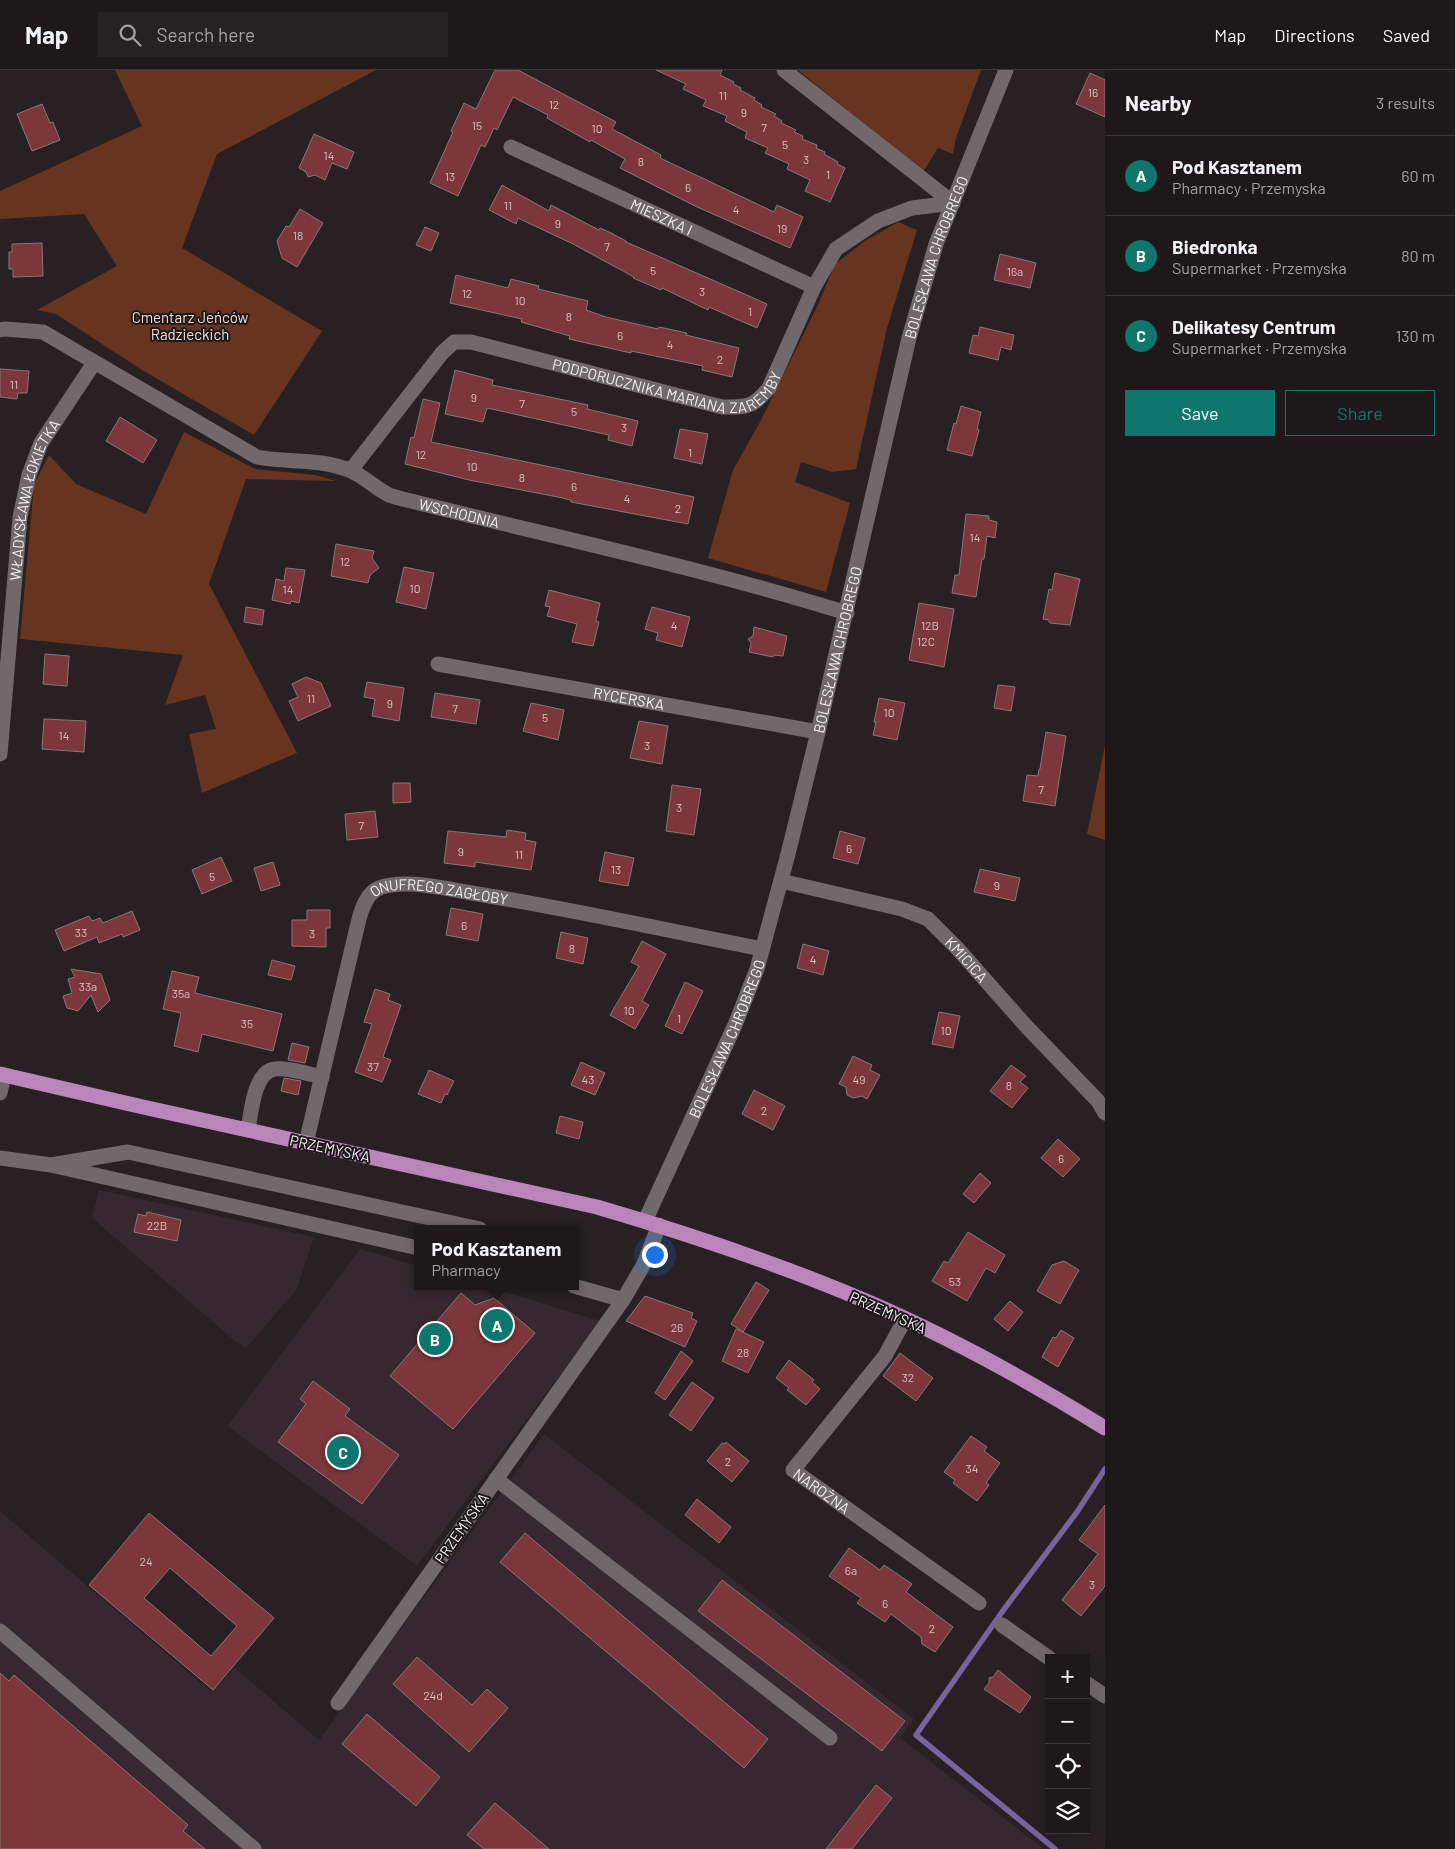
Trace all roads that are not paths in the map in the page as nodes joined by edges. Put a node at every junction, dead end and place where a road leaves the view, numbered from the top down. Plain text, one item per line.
1 (784, 70) edge
2 (1006, 70) edge
3 (511, 148) dead end
4 (953, 203) junction
5 (814, 287) junction
6 (0, 330) edge
7 (94, 363) junction
8 (350, 470) junction
9 (847, 612) junction
10 (438, 664) dead end
11 (818, 732) junction
12 (0, 754) edge
13 (781, 881) junction
14 (762, 949) junction
15 (2, 1074) edge
16 (322, 1077) junction
17 (0, 1093) edge
18 (1105, 1113) edge
19 (248, 1130) junction
20 (306, 1143) junction
21 (0, 1158) edge
22 (51, 1165) junction
23 (652, 1223) junction
24 (462, 1225) edge
25 (414, 1247) edge
26 (579, 1287) edge
27 (623, 1300) junction
28 (905, 1319) junction
29 (1105, 1428) edge
30 (496, 1479) junction
31 (979, 1603) dead end
32 (1002, 1625) dead end
33 (0, 1631) edge
34 (1045, 1655) edge
35 (1090, 1686) edge
36 (1105, 1696) edge
37 (338, 1703) dead end
38 (830, 1738) dead end
39 (254, 1849) edge

1 - 4 street
2 - 4 street, BOLESŁAWA CHROBREGO
3 - 5 street, MIESZKA I
4 - 5 street, PODPORUCZNIKA MARIANA ZAREMBY
4 - 9 street, BOLESŁAWA CHROBREGO
5 - 8 street, PODPORUCZNIKA MARIANA ZAREMBY
6 - 7 street
7 - 8 street, WSCHODNIA
7 - 12 street, WŁADYSŁAWA ŁOKIETKA
8 - 9 street, WSCHODNIA
9 - 11 street, BOLESŁAWA CHROBREGO
10 - 11 street, RYCERSKA
11 - 13 street, BOLESŁAWA CHROBREGO
13 - 14 street, BOLESŁAWA CHROBREGO
13 - 18 street, KMICICA
14 - 16 street, ONUFREGO ZAGŁOBY
14 - 23 street, BOLESŁAWA CHROBREGO
15 - 17 street
15 - 19 main road, PRZEMYSKA
16 - 19 street
16 - 20 street, ONUFREGO ZAGŁOBY
19 - 20 main road, PRZEMYSKA
20 - 23 main road, PRZEMYSKA
21 - 22 street
22 - 24 street
22 - 25 street
23 - 27 street, PRZEMYSKA
23 - 28 main road, PRZEMYSKA
26 - 27 street
27 - 30 street, PRZEMYSKA
28 - 29 main road, PRZEMYSKA
28 - 31 street, NAROŻNA
30 - 37 street, PRZEMYSKA
30 - 38 street
32 - 34 street
33 - 39 street
35 - 36 street

